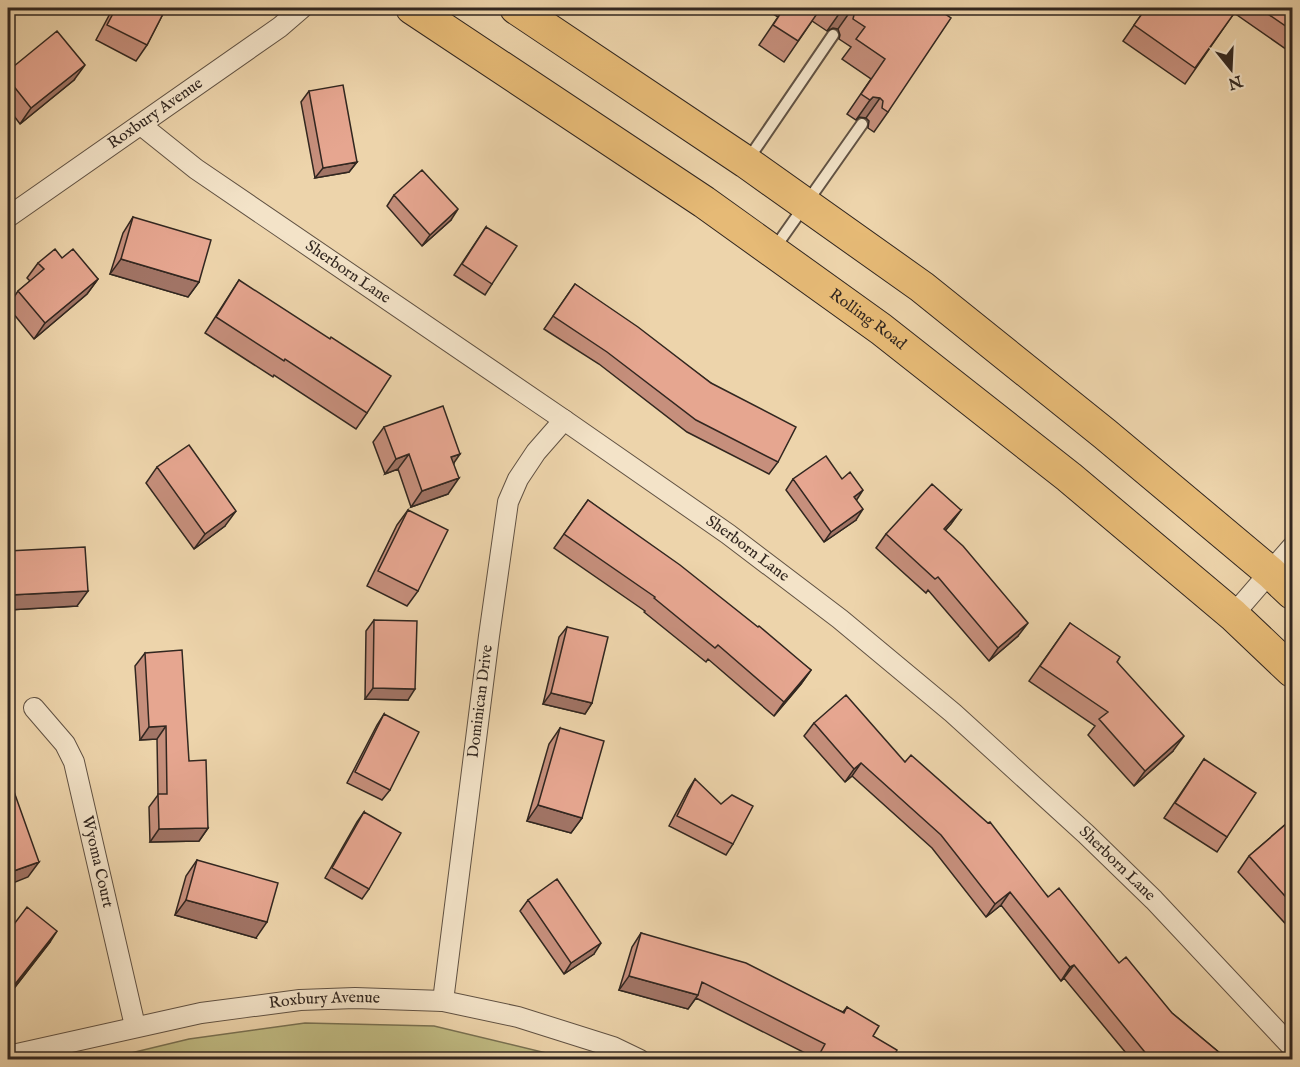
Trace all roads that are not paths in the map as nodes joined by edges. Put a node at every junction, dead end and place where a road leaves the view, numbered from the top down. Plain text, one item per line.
1 (302, 8) edge
2 (412, 8) edge
3 (516, 8) edge
4 (833, 35) dead end
5 (862, 124) dead end
6 (141, 125) junction
7 (746, 162) junction
8 (805, 204) junction
9 (8, 218) edge
10 (773, 251) junction
11 (564, 420) junction
12 (1293, 547) edge
13 (1282, 583) edge
14 (1233, 615) junction
15 (1293, 671) edge
16 (34, 708) dead end
17 (442, 1001) junction
18 (135, 1026) junction
19 (1293, 1047) edge
20 (8, 1056) edge
21 (640, 1059) edge

1 - 6 street, Roxbury Avenue
2 - 10 main road, Rolling Road
3 - 7 main road
4 - 7 lane
5 - 8 lane
6 - 9 street, Roxbury Avenue
6 - 11 street, Sherborn Lane
7 - 8 main road
8 - 10 lane
8 - 13 main road
10 - 14 main road, Rolling Road
11 - 17 street, Dominican Drive
11 - 19 street, Sherborn Lane
12 - 13 street
13 - 14 street
14 - 15 main road, Rolling Road
16 - 18 street, Wyoma Court
17 - 18 street, Roxbury Avenue
17 - 21 street, Roxbury Avenue
18 - 20 street, Roxbury Avenue

